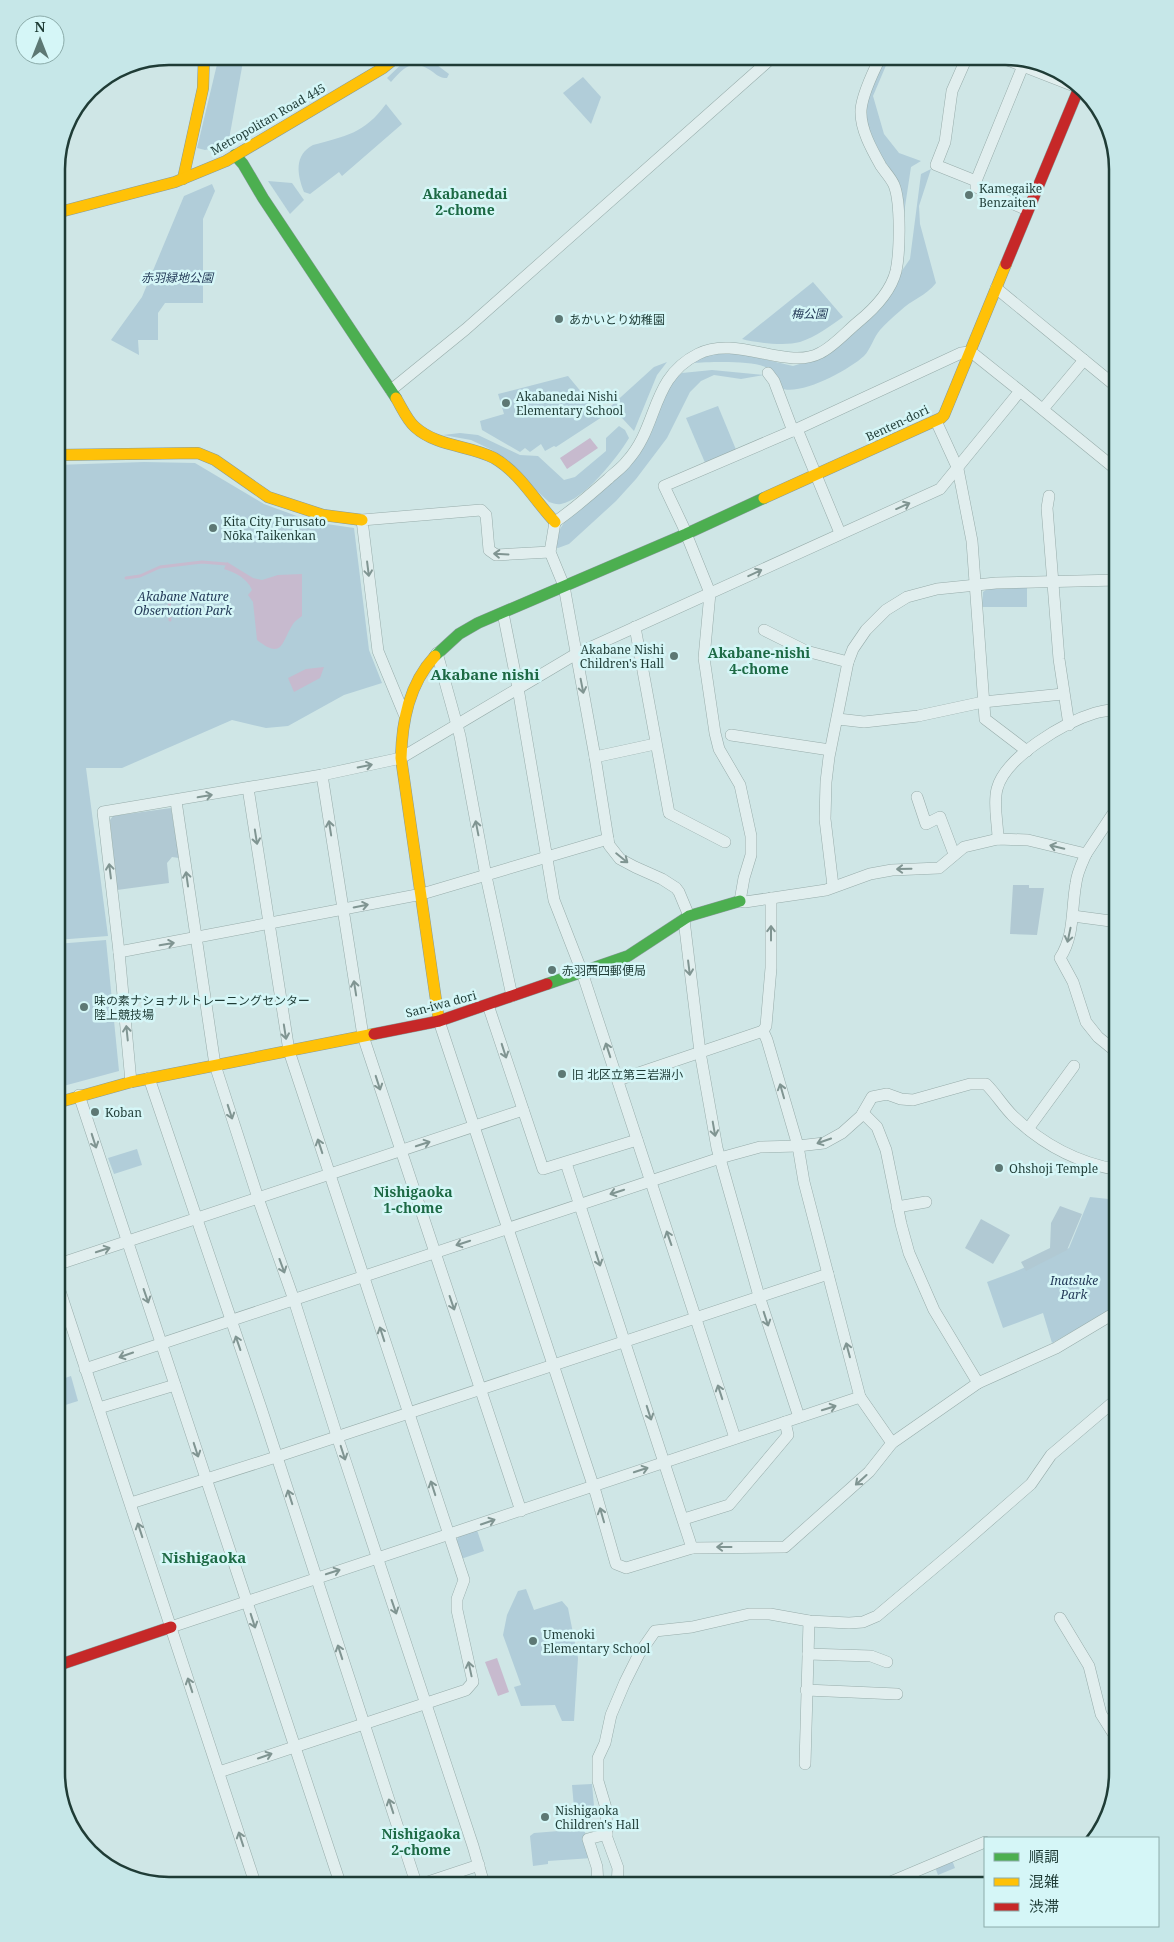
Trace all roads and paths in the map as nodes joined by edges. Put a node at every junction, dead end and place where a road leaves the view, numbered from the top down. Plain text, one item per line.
1 (204, 65) edge
2 (387, 65) edge
3 (764, 65) edge
4 (877, 65) edge
5 (963, 65) edge
6 (1023, 67) edge
7 (1076, 94) edge
8 (235, 155) junction
9 (183, 179) junction
10 (976, 181) junction
11 (1027, 210) junction
12 (65, 211) edge
13 (996, 288) junction
14 (969, 352) junction
15 (1084, 360) junction
16 (768, 373) dead end
17 (1109, 381) edge
18 (391, 390) junction
19 (1020, 391) junction
20 (1043, 409) junction
21 (936, 421) junction
22 (795, 430) junction
23 (65, 455) edge
24 (1109, 464) edge
25 (958, 469) junction
26 (816, 476) junction
27 (1049, 496) dead end
28 (362, 520) junction
29 (555, 522) junction
30 (840, 533) junction
31 (686, 534) junction
32 (550, 552) junction
33 (1109, 580) edge
34 (1053, 582) junction
35 (976, 585) junction
36 (564, 586) junction
37 (710, 593) junction
38 (503, 613) junction
39 (635, 627) junction
40 (764, 630) dead end
41 (437, 653) junction
42 (576, 654) junction
43 (848, 662) junction
44 (518, 688) junction
45 (1063, 694) junction
46 (983, 702) junction
47 (1109, 711) edge
48 (404, 714) junction
49 (838, 719) junction
50 (1069, 724) junction
51 (457, 725) junction
52 (732, 735) dead end
53 (656, 744) junction
54 (830, 750) junction
55 (1027, 751) junction
56 (595, 756) junction
57 (401, 758) junction
58 (322, 775) junction
59 (248, 788) junction
60 (917, 797) dead end
61 (176, 801) junction
62 (1109, 820) edge
63 (608, 839) junction
64 (998, 840) junction
65 (725, 842) dead end
66 (954, 854) junction
67 (1086, 854) junction
68 (547, 856) junction
69 (486, 876) junction
70 (833, 886) junction
71 (422, 894) junction
72 (771, 898) junction
73 (740, 900) junction
74 (343, 909) junction
75 (1074, 916) junction
76 (686, 918) junction
77 (1109, 921) edge
78 (269, 924) junction
79 (196, 939) junction
80 (120, 952) junction
81 (582, 972) junction
82 (512, 996) junction
83 (488, 1005) junction
84 (440, 1021) junction
85 (763, 1031) junction
86 (363, 1036) junction
87 (1109, 1046) edge
88 (289, 1051) junction
89 (700, 1052) junction
90 (215, 1065) junction
91 (1074, 1066) dead end
92 (149, 1078) junction
93 (618, 1080) junction
94 (131, 1082) junction
95 (79, 1095) junction
96 (65, 1100) edge
97 (523, 1110) junction
98 (863, 1113) junction
99 (474, 1126) junction
100 (1028, 1129) junction
101 (637, 1140) junction
102 (798, 1146) junction
103 (401, 1151) junction
104 (720, 1158) junction
105 (566, 1163) junction
106 (1109, 1167) edge
107 (330, 1175) junction
108 (650, 1181) junction
109 (258, 1198) junction
110 (926, 1202) dead end
111 (580, 1204) junction
112 (897, 1207) junction
113 (197, 1219) junction
114 (508, 1228) junction
115 (128, 1242) junction
116 (434, 1252) junction
117 (65, 1262) edge
118 (828, 1274) junction
119 (364, 1276) junction
120 (759, 1296) junction
121 (294, 1300) junction
122 (65, 1307) edge
123 (1109, 1316) edge
124 (696, 1317) junction
125 (230, 1320) junction
126 (625, 1341) junction
127 (161, 1342) junction
128 (553, 1364) junction
129 (85, 1368) junction
130 (978, 1383) junction
131 (175, 1384) junction
132 (480, 1389) junction
133 (860, 1398) junction
134 (1109, 1406) edge
135 (99, 1408) junction
136 (408, 1412) junction
137 (799, 1417) junction
138 (784, 1422) junction
139 (337, 1436) junction
140 (735, 1438) junction
141 (892, 1442) junction
142 (276, 1457) junction
143 (665, 1462) junction
144 (206, 1479) junction
145 (593, 1486) junction
146 (131, 1503) junction
147 (520, 1511) junction
148 (684, 1519) junction
149 (448, 1535) junction
150 (692, 1548) junction
151 (378, 1558) junction
152 (316, 1578) junction
153 (246, 1601) junction
154 (1060, 1618) dead end
155 (809, 1621) junction
156 (171, 1626) junction
157 (808, 1654) junction
158 (887, 1662) dead end
159 (65, 1663) edge
160 (806, 1690) junction
161 (897, 1694) dead end
162 (426, 1703) junction
163 (364, 1724) junction
164 (1109, 1727) edge
165 (295, 1746) junction
166 (804, 1764) dead end
167 (219, 1772) junction
168 (607, 1834) junction
169 (984, 1842) edge
170 (479, 1865) junction
171 (253, 1877) edge
172 (338, 1877) edge
173 (414, 1877) edge
174 (442, 1877) edge
175 (481, 1877) edge
176 (597, 1877) edge
177 (618, 1877) edge
178 (902, 1877) edge

1 - 9 street
2 - 8 street, Metropolitan Road 445
3 - 18 street
4 - 29 street
5 - 10 street
6 - 10 street
7 - 11 street, Benten-dori
8 - 9 street, Metropolitan Road 445
8 - 18 street
9 - 12 street, Metropolitan Road 445
10 - 11 street
11 - 13 street, Benten-dori
13 - 14 street, Benten-dori
13 - 15 street
14 - 19 street
14 - 21 street, Benten-dori
14 - 22 street
15 - 17 street
15 - 20 street
16 - 22 street
18 - 29 street
19 - 20 street
19 - 25 street
20 - 24 street
21 - 25 street
21 - 26 street, Benten-dori
22 - 26 street
22 - 31 street
23 - 28 street
30 -> 25 street
25 - 35 street
26 - 30 street
26 - 31 street, Benten-dori
27 - 34 street
32 -> 28 street
28 -> 48 street
29 - 32 street
37 -> 30 street
31 - 36 street, Benten-dori
31 - 37 street
32 - 36 street
33 - 34 street
34 - 35 street
34 - 45 street
35 - 43 street
35 - 46 street
36 - 38 street, Benten-dori
36 - 42 street
37 - 39 street
37 - 73 street
38 - 41 street, Benten-dori
38 - 44 street
39 - 42 street
39 - 53 street
40 - 43 street
41 - 48 street, Benten-dori
41 - 51 street
42 - 44 street
42 -> 56 street
43 - 49 street
44 - 51 street
44 - 68 street
45 - 46 street
45 - 50 street
46 - 49 street
46 - 55 street
47 - 50 street
48 - 57 street, Benten-dori
49 - 54 street
50 - 55 street
51 - 57 street
69 -> 51 street
52 - 54 street
53 - 56 street
53 - 65 street
54 - 70 street
55 - 64 street
56 - 63 street
58 -> 57 street
57 - 71 street, Benten-dori
58 - 59 street
74 -> 58 street
61 -> 59 street
59 -> 78 street
60 - 66 street
79 -> 61 street
80 -> 61 street
62 - 67 street
63 - 68 street
63 -> 76 street
64 - 66 street
67 -> 64 street
66 -> 70 street
67 - 75 street
68 - 69 street
68 - 81 street
69 - 71 street
69 - 82 street
70 - 72 street
74 -> 71 street
71 - 84 street, Benten-dori
72 - 73 street
85 -> 72 street
73 - 76 street, San-iwa dori
74 - 78 street
86 -> 74 street
75 - 77 street
75 -> 87 street
76 - 81 street, San-iwa dori
76 -> 89 street
78 - 79 street
78 -> 88 street
80 -> 79 street
79 - 90 street
94 -> 80 street
81 - 82 street, San-iwa dori
93 -> 81 street
82 - 83 street, San-iwa dori
83 - 84 street, San-iwa dori
83 -> 97 street
84 - 86 street, San-iwa dori
84 - 99 street
85 - 89 street
102 -> 85 street
86 - 88 street, San-iwa dori
86 -> 103 street
88 - 90 street, San-iwa dori
107 -> 88 street
89 - 93 street
89 -> 104 street
90 - 92 street, San-iwa dori
90 -> 109 street
91 - 100 street
92 - 94 street, San-iwa dori
92 - 113 street
93 - 101 street
94 - 95 street, San-iwa dori
95 - 96 street, San-iwa dori
95 -> 115 street
97 - 99 street
97 - 105 street
98 - 100 street
98 -> 102 street
98 - 112 street
103 -> 99 street
99 - 114 street
100 - 106 street
101 - 105 street
101 - 108 street
102 - 104 street
102 - 118 street
103 - 107 street
103 - 116 street
104 - 108 street
104 - 120 street
105 - 111 street
107 - 109 street
107 - 119 street
108 -> 111 street
124 -> 108 street
109 - 113 street
109 -> 121 street
110 - 112 street
111 - 114 street
111 -> 126 street
112 - 130 street
113 - 115 street
113 - 125 street
114 -> 116 street
114 - 128 street
117 -> 115 street
115 -> 127 street
116 - 119 street
116 -> 132 street
118 - 120 street
133 -> 118 street
119 - 121 street
136 -> 119 street
120 - 124 street
120 -> 137 street
121 - 125 street
121 - 139 street
122 - 129 street
123 - 130 street
124 - 126 street
140 -> 124 street
125 - 127 street
142 -> 125 street
126 - 128 street
126 -> 143 street
127 -> 129 street
127 - 131 street
128 - 132 street
128 - 145 street
129 - 135 street
130 - 141 street
131 - 135 street
131 -> 144 street
132 - 136 street
132 - 147 street
137 -> 133 street
133 - 141 street
134 - 155 street
135 - 146 street
136 - 139 street
149 -> 136 street
137 - 138 street
138 - 140 street
138 - 148 street
139 - 142 street
139 -> 151 street
140 - 143 street
141 -> 150 street
142 - 144 street
152 -> 142 street
145 -> 143 street
143 - 148 street
144 - 146 street
144 - 153 street
145 - 147 street
150 -> 145 street
156 -> 146 street
149 -> 147 street
148 - 150 street
149 - 151 street
162 -> 149 street
152 -> 151 street
151 -> 162 street
152 - 153 street
163 -> 152 street
153 - 156 street
153 -> 165 street
154 - 164 street
155 - 157 street
155 - 168 street
156 - 159 street
167 -> 156 street
157 - 158 street
157 - 160 street
160 - 161 street
160 - 166 street
162 - 163 street
162 - 170 street
163 - 165 street
173 -> 163 street
167 -> 165 street
165 - 172 street
171 -> 167 street
168 - 176 street
168 - 177 street
169 - 178 street
170 - 174 street
170 - 175 street

